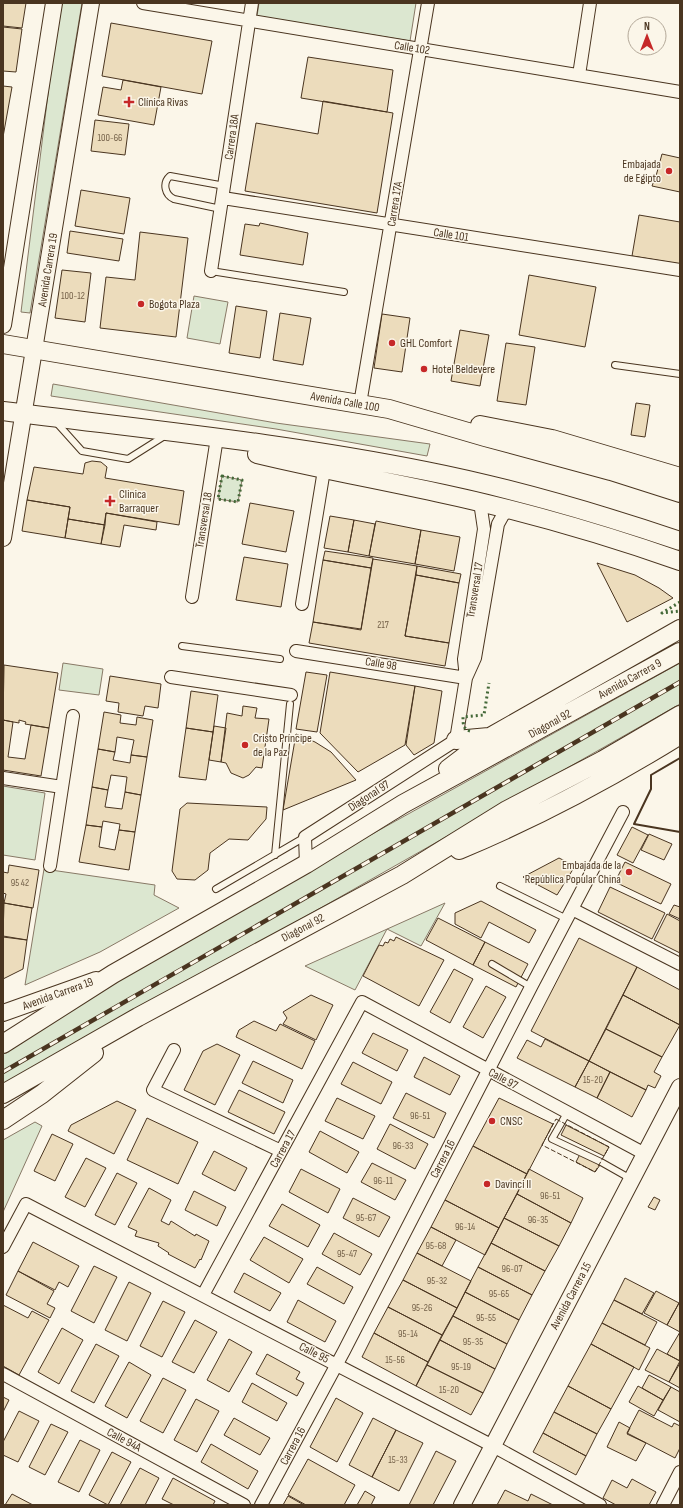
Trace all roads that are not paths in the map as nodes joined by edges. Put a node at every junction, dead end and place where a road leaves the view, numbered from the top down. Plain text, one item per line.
1 (54, 3) edge
2 (91, 3) edge
3 (143, 3) edge
4 (252, 3) edge
5 (428, 3) edge
6 (590, 3) edge
7 (249, 21) junction
8 (421, 49) junction
9 (579, 76) junction
10 (680, 92) edge
11 (223, 198) junction
12 (391, 226) junction
13 (680, 270) edge
14 (211, 271) joint
15 (344, 292) dead end
16 (3, 325) edge
17 (3, 344) edge
18 (35, 350) junction
19 (615, 365) dead end
20 (680, 374) edge
21 (360, 404) junction
22 (389, 409) junction
23 (3, 411) edge
24 (24, 414) junction
25 (52, 417) junction
26 (170, 433) junction
27 (216, 444) junction
28 (324, 470) junction
29 (680, 477) edge
30 (680, 493) edge
31 (480, 502) junction
32 (510, 510) junction
33 (3, 538) edge
34 (680, 541) edge
35 (662, 555) junction
36 (680, 562) edge
37 (680, 565) edge
38 (192, 597) dead end
39 (302, 604) dead end
40 (680, 629) edge
41 (182, 646) dead end
42 (296, 651) dead end
43 (680, 652) edge
44 (280, 659) dead end
45 (171, 677) dead end
46 (466, 678) junction
47 (290, 700) joint
48 (580, 707) joint
49 (680, 715) edge
50 (73, 716) dead end
51 (680, 736) edge
52 (490, 737) junction
53 (456, 740) junction
54 (3, 778) edge
55 (62, 787) junction
56 (403, 804) junction
57 (623, 812) dead end
58 (305, 837) junction
59 (275, 855) junction
60 (306, 864) junction
61 (50, 866) dead end
62 (402, 875) junction
63 (500, 886) dead end
64 (216, 889) dead end
65 (570, 914) junction
66 (492, 964) dead end
67 (680, 964) edge
68 (113, 974) junction
69 (531, 987) junction
70 (362, 1002) joint
71 (3, 1013) edge
72 (138, 1017) junction
73 (3, 1044) edge
74 (174, 1050) dead end
75 (488, 1071) junction
76 (680, 1088) edge
77 (3, 1094) edge
78 (567, 1113) junction
79 (3, 1120) edge
80 (281, 1152) junction
81 (645, 1154) junction
82 (631, 1180) junction
83 (3, 1247) edge
84 (202, 1295) junction
85 (337, 1365) junction
86 (3, 1374) edge
87 (493, 1446) junction
88 (680, 1472) edge
89 (244, 1505) edge
90 (261, 1505) edge
91 (462, 1505) edge
92 (600, 1505) edge
93 (663, 1505) edge

1 - 16 main road
2 - 18 main road, Avenida Carrera 19
3 - 7 street, Calle 102
4 - 7 street, Carrera 18A
5 - 8 street, Carrera 17A
6 - 9 street
7 - 8 street, Calle 102
7 - 11 street, Carrera 18A
8 - 9 street, Calle 102
8 - 12 street, Carrera 17A
9 - 10 street, Calle 102
11 - 11 lane
11 - 12 street, Calle 101
11 - 14 street, Carrera 18A
12 - 13 street, Calle 101
12 - 21 street, Carrera 17A
14 - 15 lane
17 - 18 main road, Avenida Calle 100
18 - 21 main road, Avenida Calle 100
18 - 24 main road, Avenida Carrera 19
19 - 20 lane
21 - 22 main road, Avenida Calle 100
22 - 29 main road
22 - 30 main road, Avenida Calle 100
23 - 24 main road
24 - 25 main road
24 - 33 main road, Avenida Carrera 19
25 - 26 main road
25 - 26 lane
26 - 27 main road
26 - 34 main road
27 - 28 main road
27 - 38 street, Transversal 18
28 - 31 main road
28 - 39 street
31 - 32 main road
31 - 46 street, Transversal 17
32 - 35 main road
32 - 46 street, Transversal 17
35 - 36 main road
35 - 37 main road
40 - 52 main road
41 - 44 lane
42 - 46 street, Calle 98
43 - 48 main road, Avenida Carrera 9
45 - 47 street
46 - 53 street, Transversal 17
47 - 59 lane
48 - 56 main road, Diagonal 92
49 - 62 main road, Diagonal 92
50 - 55 street
51 - 62 main road
52 - 53 main road
52 - 56 main road
53 - 58 street, Diagonal 97
54 - 55 street
55 - 61 street
56 - 60 main road, Diagonal 92
57 - 65 street, Carrera 16
58 - 59 lane
58 - 60 street
59 - 64 lane
60 - 68 main road, Diagonal 92
62 - 72 main road, Diagonal 92
63 - 65 lane
65 - 67 street
65 - 69 street, Carrera 16
66 - 69 lane
68 - 71 main road, Avenida Carrera 19
68 - 73 main road, Diagonal 92
69 - 75 street, Carrera 16
70 - 75 street, Calle 97
70 - 80 street, Carrera 17
72 - 77 main road, Diagonal 92
72 - 79 main road
74 - 80 street
75 - 78 street, Calle 97
75 - 85 street, Carrera 16
76 - 81 main road, Avenida Carrera 15
78 - 81 street, Calle 97
78 - 82 lane
80 - 84 street, Carrera 17
81 - 82 main road, Avenida Carrera 15
82 - 87 main road, Avenida Carrera 15
83 - 84 street, Calle 95
84 - 85 street, Calle 95
85 - 87 street, Calle 95
85 - 90 street, Carrera 16
86 - 89 street, Calle 94A
87 - 91 main road, Avenida Carrera 15
87 - 92 street, Calle 95
88 - 93 street

